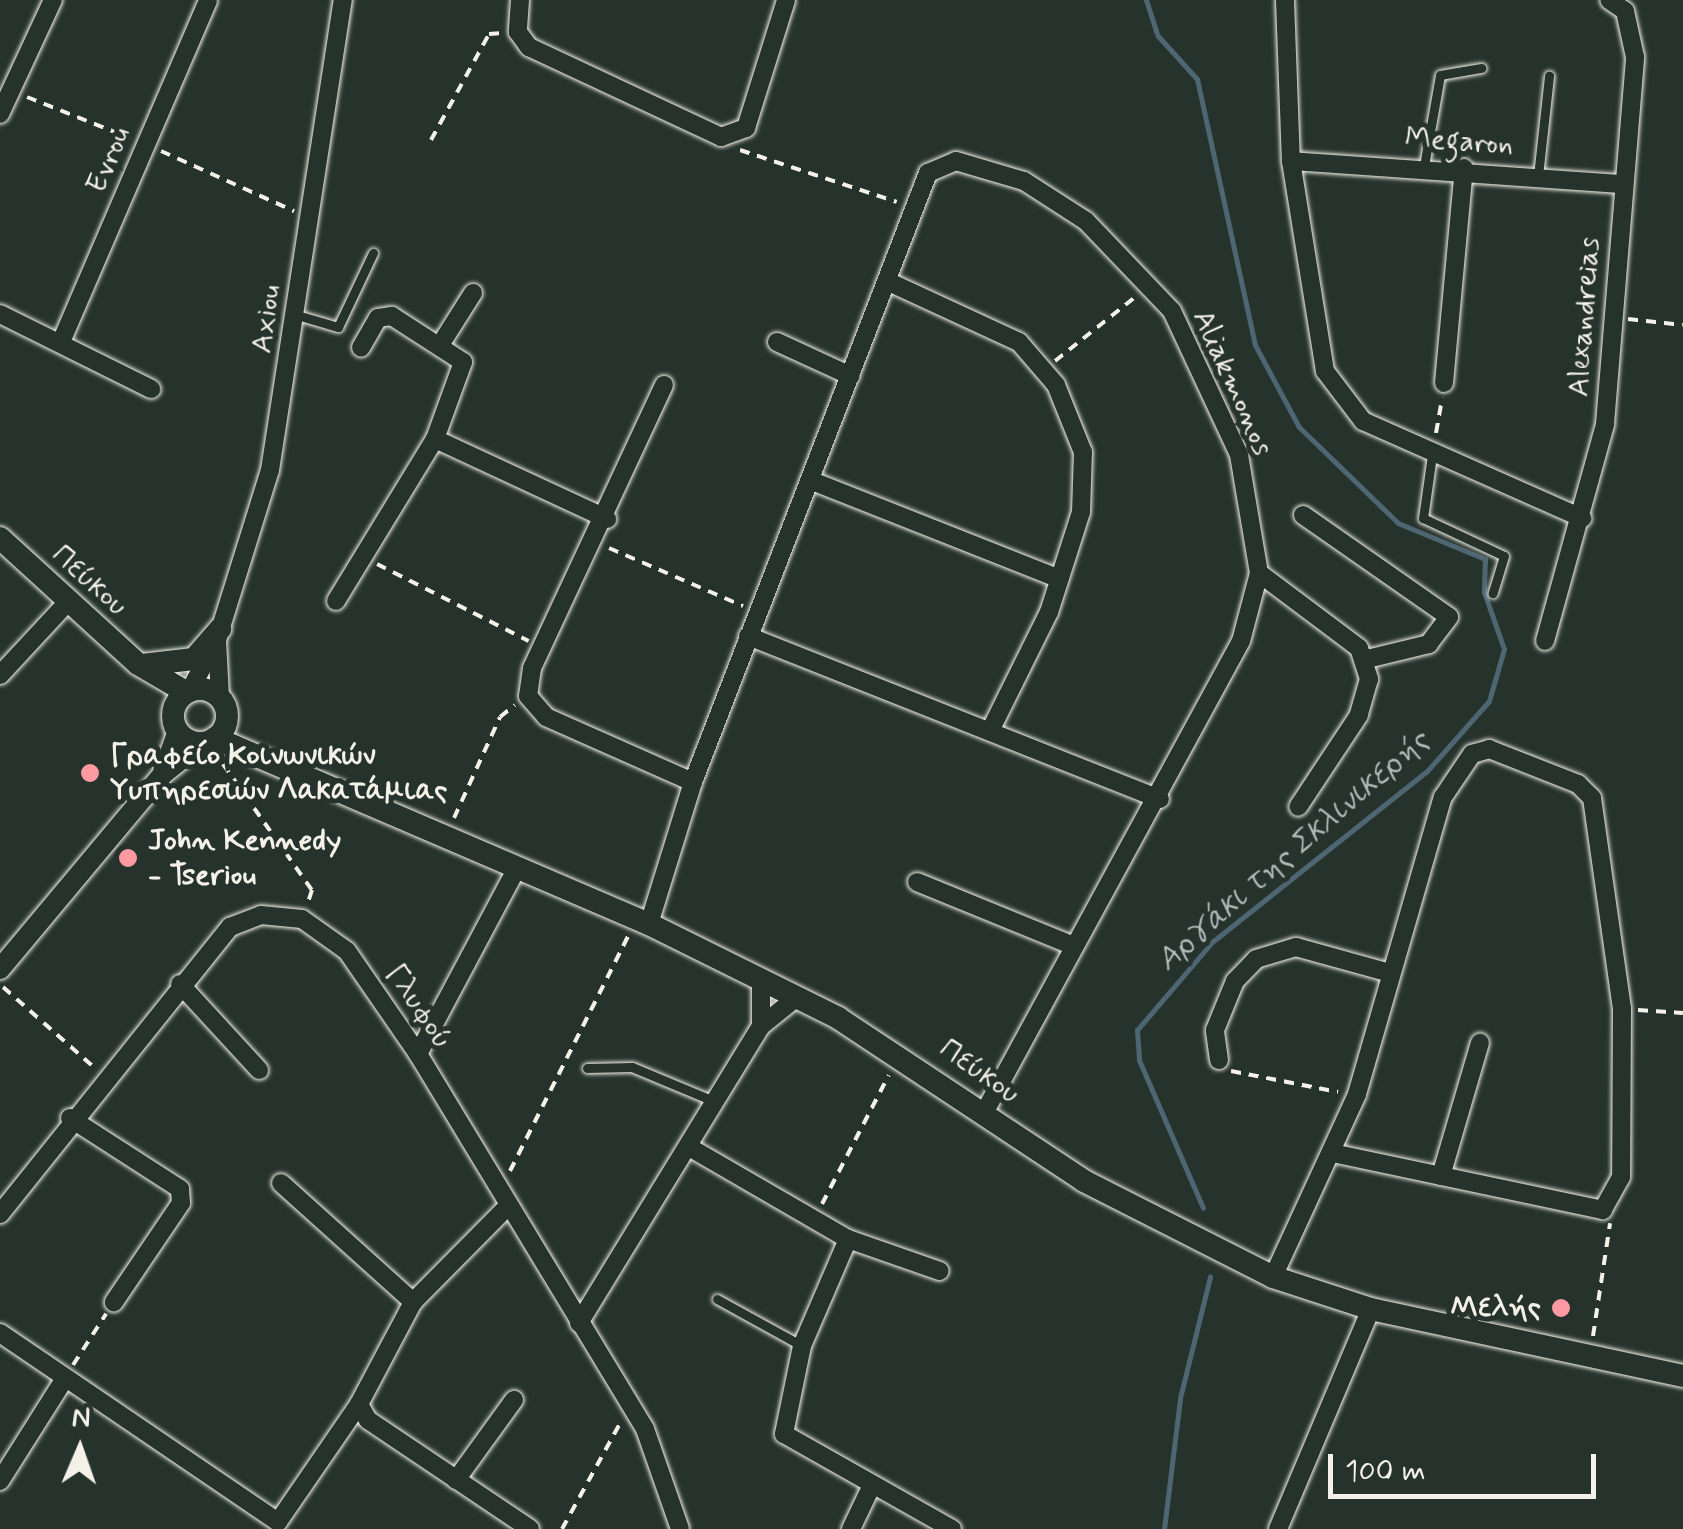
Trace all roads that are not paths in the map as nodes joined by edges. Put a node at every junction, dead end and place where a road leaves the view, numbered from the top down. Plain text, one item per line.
1 (208, 0) edge
2 (343, 0) edge
3 (520, 0) edge
4 (786, 0) edge
5 (1286, 0) edge
6 (1608, 0) edge
7 (45, 4) edge
8 (1481, 68) dead end
9 (1549, 76) dead end
10 (0, 114) edge
11 (1291, 161) junction
12 (1424, 166) junction
13 (1464, 168) junction
14 (1538, 176) junction
15 (1622, 184) junction
16 (374, 253) dead end
17 (889, 282) junction
18 (472, 294) dead end
19 (0, 314) edge
20 (297, 314) junction
21 (61, 342) junction
22 (442, 342) junction
23 (777, 342) dead end
24 (361, 348) dead end
25 (851, 376) junction
26 (1444, 383) road end
27 (664, 385) dead end
28 (151, 389) dead end
29 (435, 440) junction
30 (1432, 455) junction
31 (812, 481) junction
32 (1303, 516) dead end
33 (1582, 518) junction
34 (607, 519) junction
35 (0, 538) edge
36 (1259, 572) junction
37 (1060, 579) junction
38 (1493, 593) dead end
39 (336, 600) dead end
40 (66, 604) junction
41 (218, 634) junction
42 (748, 636) junction
43 (1544, 641) dead end
44 (1363, 660) junction
45 (139, 665) junction
46 (0, 675) edge
47 (182, 705) junction
48 (224, 705) junction
49 (990, 731) junction
50 (208, 741) junction
51 (260, 752) junction
52 (162, 774) junction
53 (693, 782) junction
54 (1160, 798) junction
55 (1298, 807) dead end
56 (517, 868) junction
57 (917, 882) dead end
58 (643, 922) junction
59 (1071, 945) junction
60 (0, 969) edge
61 (1390, 972) junction
62 (761, 982) junction
63 (180, 984) junction
64 (797, 997) junction
65 (761, 1026) junction
66 (1480, 1043) dead end
67 (418, 1054) junction
68 (1219, 1060) road end
69 (587, 1068) dead end
70 (259, 1070) dead end
71 (716, 1102) junction
72 (984, 1114) junction
73 (70, 1118) junction
74 (689, 1147) junction
75 (1333, 1153) junction
76 (1441, 1176) junction
77 (281, 1184) dead end
78 (503, 1200) junction
79 (0, 1214) edge
80 (848, 1240) junction
81 (940, 1270) dead end
82 (1273, 1277) junction
83 (718, 1299) dead end
84 (114, 1302) road end
85 (412, 1302) junction
86 (1371, 1309) junction
87 (579, 1324) junction
88 (0, 1333) edge
89 (802, 1346) junction
90 (1642, 1362) junction
91 (1683, 1363) edge
92 (1683, 1376) edge
93 (65, 1378) junction
94 (514, 1400) dead end
95 (359, 1404) junction
96 (456, 1480) junction
97 (0, 1481) edge
98 (871, 1486) junction
99 (530, 1529) edge
100 (680, 1529) edge
101 (851, 1529) edge
102 (952, 1529) edge
103 (1278, 1529) edge

1 - 21 street, Evrou
2 - 20 street, Axiou
3 - 4 street
5 - 11 street
6 - 15 street, Alexandreias
7 - 10 street
8 - 12 lane
9 - 14 lane
11 - 12 street, Megaron
11 - 30 street
12 - 13 street, Megaron
13 - 14 street, Megaron
13 - 26 street
14 - 15 street, Megaron
15 - 33 street, Alexandreias
16 - 20 lane
17 - 25 street, Aliakmonos
17 - 36 street, Aliakmonos
17 - 37 street
18 - 22 street
19 - 21 street
20 - 41 street, Axiou
21 - 28 street
22 - 24 street
22 - 29 street
23 - 25 street
25 - 31 street, Aliakmonos
27 - 34 street
29 - 34 street
29 - 39 street
30 - 33 street
30 - 38 lane
31 - 37 street
31 - 42 street, Aliakmonos
32 - 44 street
33 - 43 street, Alexandreias
34 - 53 street
35 - 40 main road, Πεύκου
36 - 44 street
36 - 54 street, Aliakmonos
37 - 49 street
40 - 45 main road, Πεύκου
40 - 46 street
41 - 45 main road
41 - 47 street, Axiou
41 - 48 street, Axiou
42 - 49 street
42 - 53 street, Aliakmonos
44 - 55 street
45 - 47 main road, Πεύκου
47 - 48 main road
47 - 50 main road, Πεύκου
47 - 52 street
48 - 50 main road
48 - 51 main road, Πεύκου
49 - 54 street
50 - 51 main road, Πεύκου
50 - 52 street
51 - 56 main road, Πεύκου
52 - 60 street
53 - 58 street, Aliakmonos
54 - 59 street, Aliakmonos
56 - 58 main road, Πεύκου
56 - 67 street
57 - 59 street
58 - 62 main road, Πεύκου
59 - 72 street, Aliakmonos
61 - 68 street
61 - 75 street
61 - 76 street
62 - 64 main road, Πεύκου
62 - 65 street
63 - 67 street, Γλυφού
63 - 70 street
63 - 73 street
64 - 65 street
64 - 72 main road, Πεύκου
65 - 71 street
66 - 76 street
67 - 78 street, Γλυφού
69 - 71 lane
71 - 74 street
72 - 82 main road, Πεύκου
73 - 79 street
73 - 84 street
74 - 80 street
74 - 87 street
75 - 76 street
75 - 82 street
77 - 85 street
78 - 85 street
78 - 87 street, Γλυφού
80 - 81 street
80 - 89 street
82 - 86 main road, Πεύκου
83 - 89 lane
85 - 95 street
86 - 90 main road, Πεύκου
86 - 103 street
87 - 100 street, Γλυφού
88 - 93 street
89 - 98 street
90 - 91 main road
90 - 92 main road, Πεύκου
93 - 95 street
93 - 97 street
94 - 96 street
95 - 96 street
96 - 99 street
98 - 101 street
98 - 102 street

